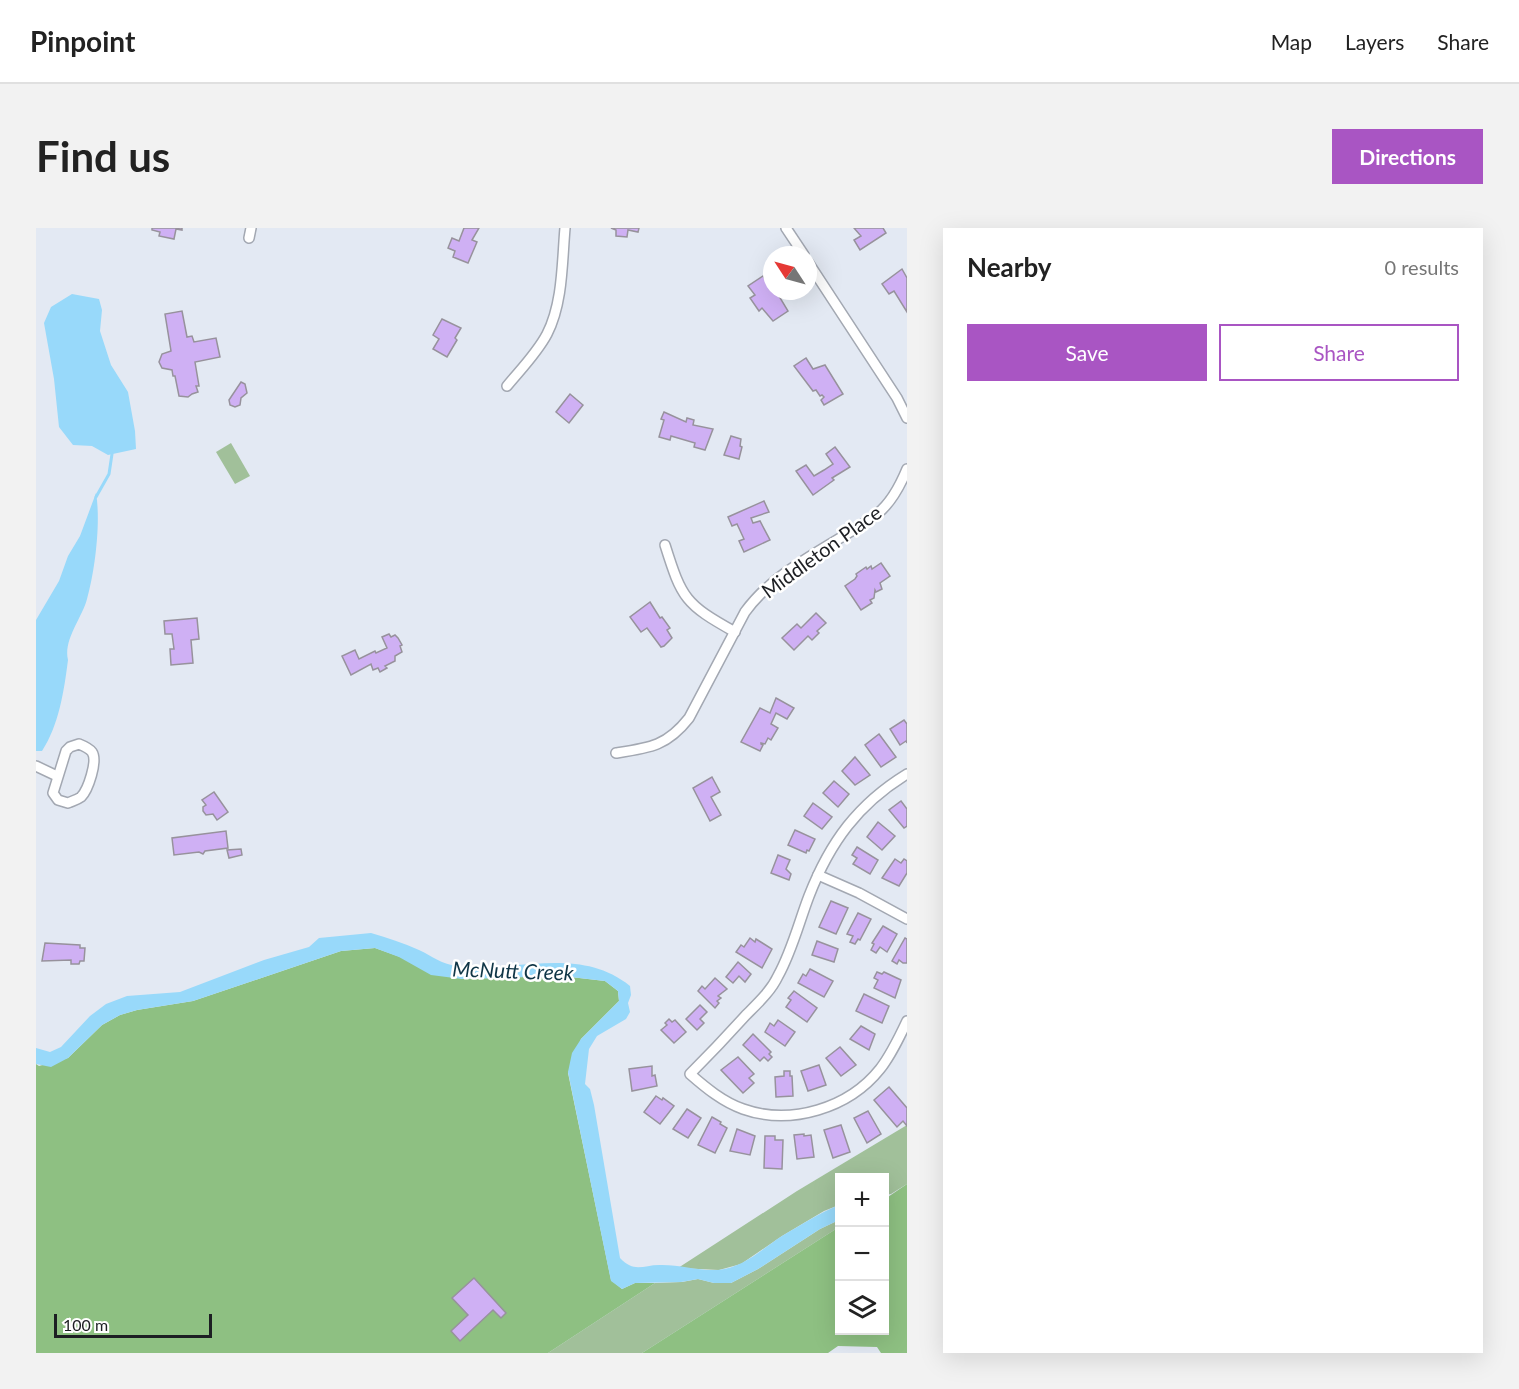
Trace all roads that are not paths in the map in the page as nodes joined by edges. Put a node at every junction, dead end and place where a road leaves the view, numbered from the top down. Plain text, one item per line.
1 (251, 228) edge
2 (565, 228) edge
3 (786, 228) edge
4 (249, 238) dead end
5 (798, 246) edge
6 (817, 276) edge
7 (507, 386) dead end
8 (907, 418) edge
9 (907, 469) edge
10 (665, 545) dead end
11 (735, 632) junction
12 (616, 753) dead end
13 (36, 766) edge
14 (907, 774) edge
15 (57, 776) junction
16 (818, 875) junction
17 (907, 919) edge
18 (907, 1022) edge

1 - 4 street
2 - 7 street
3 - 5 street
6 - 8 street
9 - 11 street, Middleton Place
10 - 11 street
11 - 12 street, Middleton Place
13 - 15 street
14 - 16 street
15 - 15 street
16 - 17 street
16 - 18 street

